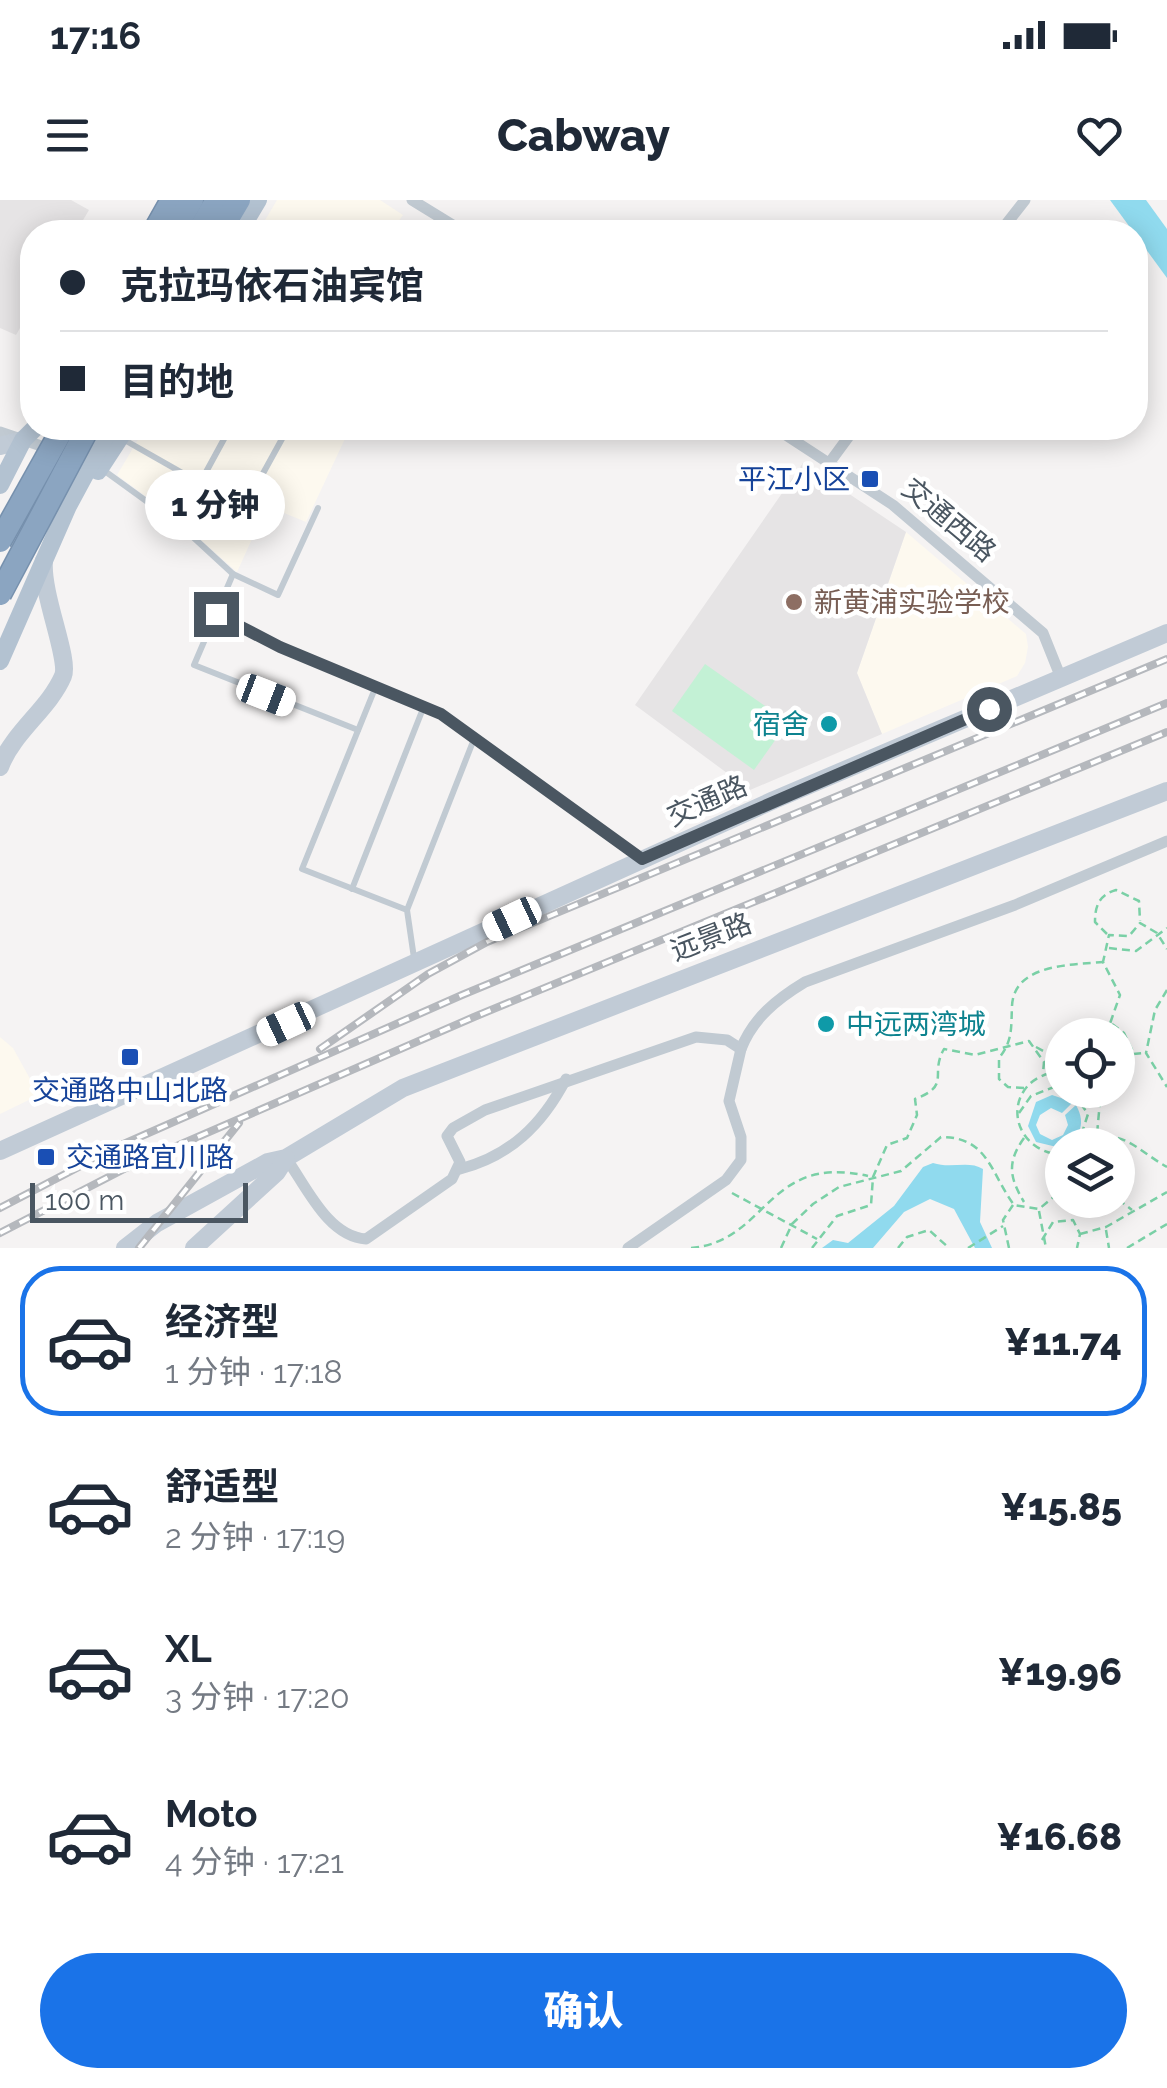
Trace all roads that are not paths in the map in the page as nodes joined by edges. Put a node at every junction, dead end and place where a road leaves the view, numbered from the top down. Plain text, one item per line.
1 (412, 200) edge
2 (1025, 200) edge
3 (444, 220) edge
4 (1009, 220) edge
5 (26, 440) edge
6 (42, 440) edge
7 (43, 440) edge
8 (56, 440) edge
9 (82, 440) edge
10 (108, 440) edge
11 (110, 440) edge
12 (131, 440) edge
13 (223, 440) edge
14 (281, 440) edge
15 (794, 440) edge
16 (846, 440) edge
17 (830, 462) junction
18 (96, 465) junction
19 (200, 483) junction
20 (0, 485) edge
21 (244, 508) junction
22 (318, 508) dead end
23 (235, 534) dead end
24 (0, 537) edge
25 (44, 558) junction
26 (233, 574) junction
27 (3, 586) edge
28 (216, 614) junction
29 (1167, 633) edge
30 (0, 661) edge
31 (1060, 678) junction
32 (376, 686) junction
33 (424, 706) junction
34 (358, 730) junction
35 (474, 740) junction
36 (0, 766) edge
37 (1167, 791) edge
38 (1167, 841) edge
39 (642, 859) junction
40 (352, 889) junction
41 (407, 910) junction
42 (415, 964) junction
43 (740, 1049) junction
44 (566, 1080) junction
45 (0, 1150) edge
46 (286, 1158) junction
47 (460, 1169) junction
48 (125, 1248) edge
49 (194, 1248) edge
50 (628, 1248) edge

1 - 3 street
2 - 4 street
5 - 20 main road
6 - 18 street
7 - 24 highway, bridge
8 - 24 highway, bridge
9 - 27 highway, bridge
10 - 27 highway, bridge
11 - 18 main road
12 - 19 lane
13 - 19 lane
14 - 21 lane
15 - 17 street, 交通西路
16 - 17 street
17 - 31 street, 交通西路
18 - 25 main road
18 - 26 lane
19 - 21 lane
21 - 23 lane
22 - 26 lane
25 - 30 main road
25 - 36 main road
26 - 28 lane
28 - 32 lane
28 - 34 lane
29 - 31 main road, 交通路
31 - 39 main road, 交通路
32 - 33 lane
32 - 34 lane
33 - 35 lane
33 - 40 lane
34 - 40 lane
35 - 39 lane
35 - 41 lane
37 - 46 main road, 远景路
38 - 43 street
39 - 42 main road, 交通路
40 - 41 lane
41 - 42 lane
42 - 45 main road, 交通路
43 - 44 street
43 - 50 street
44 - 47 street
44 - 47 street
46 - 47 street
46 - 48 main road, 远景路
46 - 49 main road, 远景路

